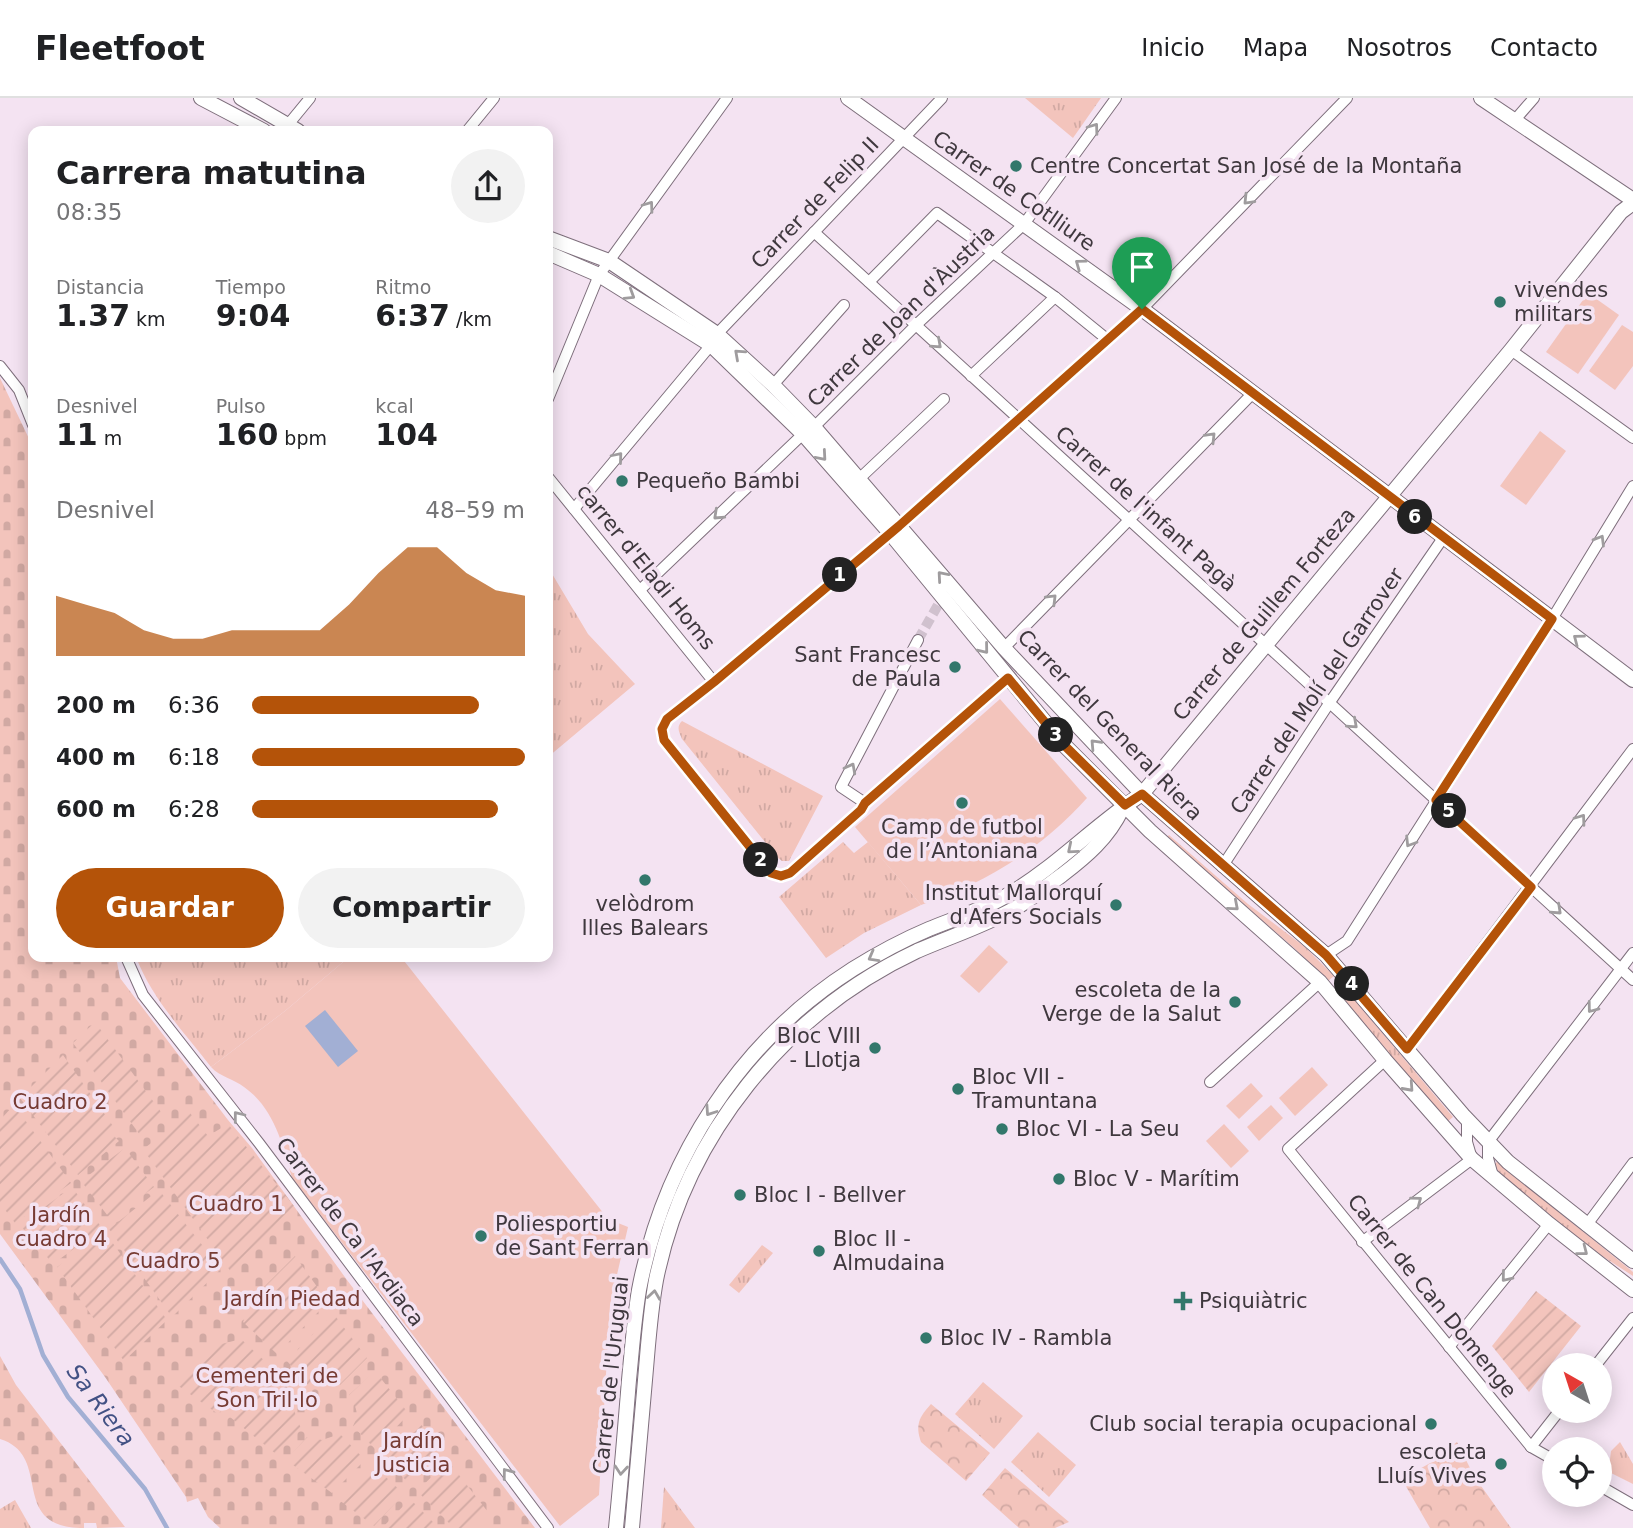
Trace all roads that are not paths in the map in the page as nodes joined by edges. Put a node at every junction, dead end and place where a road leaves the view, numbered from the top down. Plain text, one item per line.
1 (201, 98) edge
2 (241, 98) edge
3 (310, 98) edge
4 (494, 98) edge
5 (727, 98) edge
6 (848, 98) edge
7 (942, 98) edge
8 (1116, 98) edge
9 (1347, 98) edge
10 (1481, 98) edge
11 (1534, 98) edge
12 (1514, 121) junction
13 (254, 126) edge
14 (288, 126) edge
15 (295, 126) edge
16 (471, 126) edge
17 (903, 138) junction
18 (1633, 202) edge
19 (1024, 224) junction
20 (814, 232) junction
21 (553, 240) edge
22 (995, 252) junction
23 (553, 255) edge
24 (609, 261) junction
25 (599, 275) junction
26 (869, 282) junction
27 (1055, 296) junction
28 (844, 305) dead end
29 (1142, 309) junction
30 (916, 325) junction
31 (714, 340) junction
32 (1108, 340) junction
33 (1511, 350) junction
34 (0, 366) edge
35 (971, 376) junction
36 (773, 385) junction
37 (553, 387) edge
38 (1253, 393) junction
39 (944, 400) dead end
40 (28, 412) edge
41 (1019, 419) junction
42 (809, 431) junction
43 (1633, 438) edge
44 (859, 479) junction
45 (553, 483) edge
46 (1633, 486) edge
47 (1388, 497) junction
48 (574, 509) junction
49 (1130, 521) junction
50 (894, 530) junction
51 (1443, 538) junction
52 (640, 590) junction
53 (1552, 619) junction
54 (918, 640) tunnel mouth
55 (1266, 645) junction
56 (1004, 648) junction
57 (1008, 678) junction
58 (1633, 680) edge
59 (714, 682) junction
60 (1330, 702) junction
61 (1633, 749) edge
62 (1142, 794) junction
63 (1436, 800) junction
64 (865, 803) junction
65 (1125, 805) junction
66 (1222, 867) junction
67 (1531, 887) junction
68 (1633, 953) edge
69 (1326, 955) junction
70 (128, 962) edge
71 (1621, 969) junction
72 (1633, 980) edge
73 (1320, 982) junction
74 (1407, 1049) junction
75 (1385, 1060) junction
76 (1210, 1082) dead end
77 (1467, 1119) junction
78 (1488, 1142) junction
79 (1472, 1158) junction
80 (1633, 1163) edge
81 (1493, 1176) junction
82 (1549, 1224) junction
83 (1587, 1226) junction
84 (1362, 1242) junction
85 (1633, 1261) edge
86 (1633, 1290) edge
87 (1633, 1318) edge
88 (1450, 1347) junction
89 (1605, 1353) edge
90 (1550, 1423) edge
91 (1531, 1447) junction
92 (1542, 1453) edge
93 (1612, 1493) edge
94 (1633, 1505) edge
95 (548, 1528) edge
96 (616, 1528) edge
97 (632, 1528) edge

1 - 13 street
2 - 14 street
3 - 15 street
4 - 16 street
24 -> 5 street
6 - 17 street, Carrer de Cotlliure
7 - 17 street, Carrer de Felip II
19 -> 8 street, Carrer de Joan d'Àustria
9 -> 29 street
10 - 12 street
11 - 12 street
12 - 18 street
17 - 19 street, Carrer de Cotlliure
17 - 20 street, Carrer de Felip II
18 - 33 street, Carrer de Guillem Forteza
19 - 22 street, Carrer de Joan d'Àustria
29 -> 19 street, Carrer de Cotlliure
20 - 26 street, Carrer de l'infant Pagà
20 - 31 street, Carrer de Felip II
21 - 24 street, Carrer del General Riera
22 - 26 street
22 - 27 street
22 - 30 street, Carrer de Joan d'Àustria
23 - 25 street, Carrer del General Riera
24 - 25 street
24 - 31 street, Carrer del General Riera
25 -> 31 street, Carrer del General Riera
25 - 37 street
26 - 30 street, Carrer de l'infant Pagà
27 - 32 street
27 - 35 street
28 - 36 street
29 - 32 street
29 - 38 street, Carrer de Cotlliure
30 -> 35 street, Carrer de l'infant Pagà
30 - 42 street, Carrer de Joan d'Àustria
36 -> 31 street, Carrer del General Riera
31 - 42 street, Carrer del General Riera
48 -> 31 street, Carrer de Felip II
32 - 41 street
33 - 43 street
33 - 47 street, Carrer de Guillem Forteza
34 - 40 street
35 - 41 street, Carrer de l'infant Pagà
36 - 42 street, Carrer del General Riera
38 - 47 street, Carrer de Cotlliure
49 -> 38 street
39 - 44 street
41 - 49 street, Carrer de l'infant Pagà
41 - 50 street
42 - 44 street, Carrer del General Riera
42 -> 50 street, Carrer del General Riera
42 -> 52 street, Carrer de Joan d'Àustria
44 - 50 street, Carrer del General Riera
45 - 48 street, carrer d'Eladi Homs
53 -> 46 street
47 - 51 street, Carrer de Cotlliure
47 - 55 street, Carrer de Guillem Forteza
48 - 52 street, carrer d'Eladi Homs
49 - 55 street, Carrer de l'infant Pagà
56 -> 49 street
56 -> 50 street, Carrer del General Riera
50 -> 57 street, Carrer del General Riera
50 - 59 street
51 - 53 street, Carrer de Cotlliure
51 - 60 street, Carrer del Molí del Garrover
52 - 59 street, carrer d'Eladi Homs
58 -> 53 street, Carrer de Cotlliure
53 - 63 street
64 -> 54 street
55 - 60 street, Carrer de l'infant Pagà
55 - 62 street, Carrer de Guillem Forteza
62 -> 56 street, Carrer del General Riera
57 - 64 street
57 - 65 street, Carrer del General Riera
59 - 64 street
60 -> 63 street, Carrer de l'infant Pagà
60 - 66 street, Carrer del Molí del Garrover
67 -> 61 street
62 - 65 street, Carrer de Guillem Forteza
62 - 66 street, Carrer del General Riera
63 - 67 street, Carrer de l'infant Pagà
63 -> 69 street
65 -> 73 street, Carrer del General Riera
65 -> 96 street, Carrer de l'Uruguai
97 -> 65 street, Carrer de l'Uruguai
66 - 69 street, Carrer del General Riera
67 -> 71 street, Carrer de l'infant Pagà
67 - 74 street
68 - 71 street
69 - 74 street, Carrer del General Riera
95 -> 70 street, Carrer de Ca l'Ardiaca
71 - 72 street, Carrer de l'infant Pagà
71 -> 78 street
73 - 75 street, Carrer del General Riera
73 - 76 street
74 - 77 street, Carrer del General Riera
75 -> 79 street, Carrer del General Riera
75 - 84 street, Carrer de Can Domenge
77 - 78 street, Carrer del General Riera
77 - 79 street
78 - 81 street
78 - 83 street, Carrer del General Riera
79 - 81 street, Carrer del General Riera
84 -> 79 street
80 - 83 street
81 - 82 street, Carrer del General Riera
82 -> 86 street, Carrer del General Riera
82 -> 88 street
83 - 85 street, Carrer del General Riera
84 - 88 street, Carrer de Can Domenge
87 - 89 street
88 - 91 street, Carrer de Can Domenge
90 - 91 street
91 - 92 street, Carrer de Can Domenge
93 - 94 street

